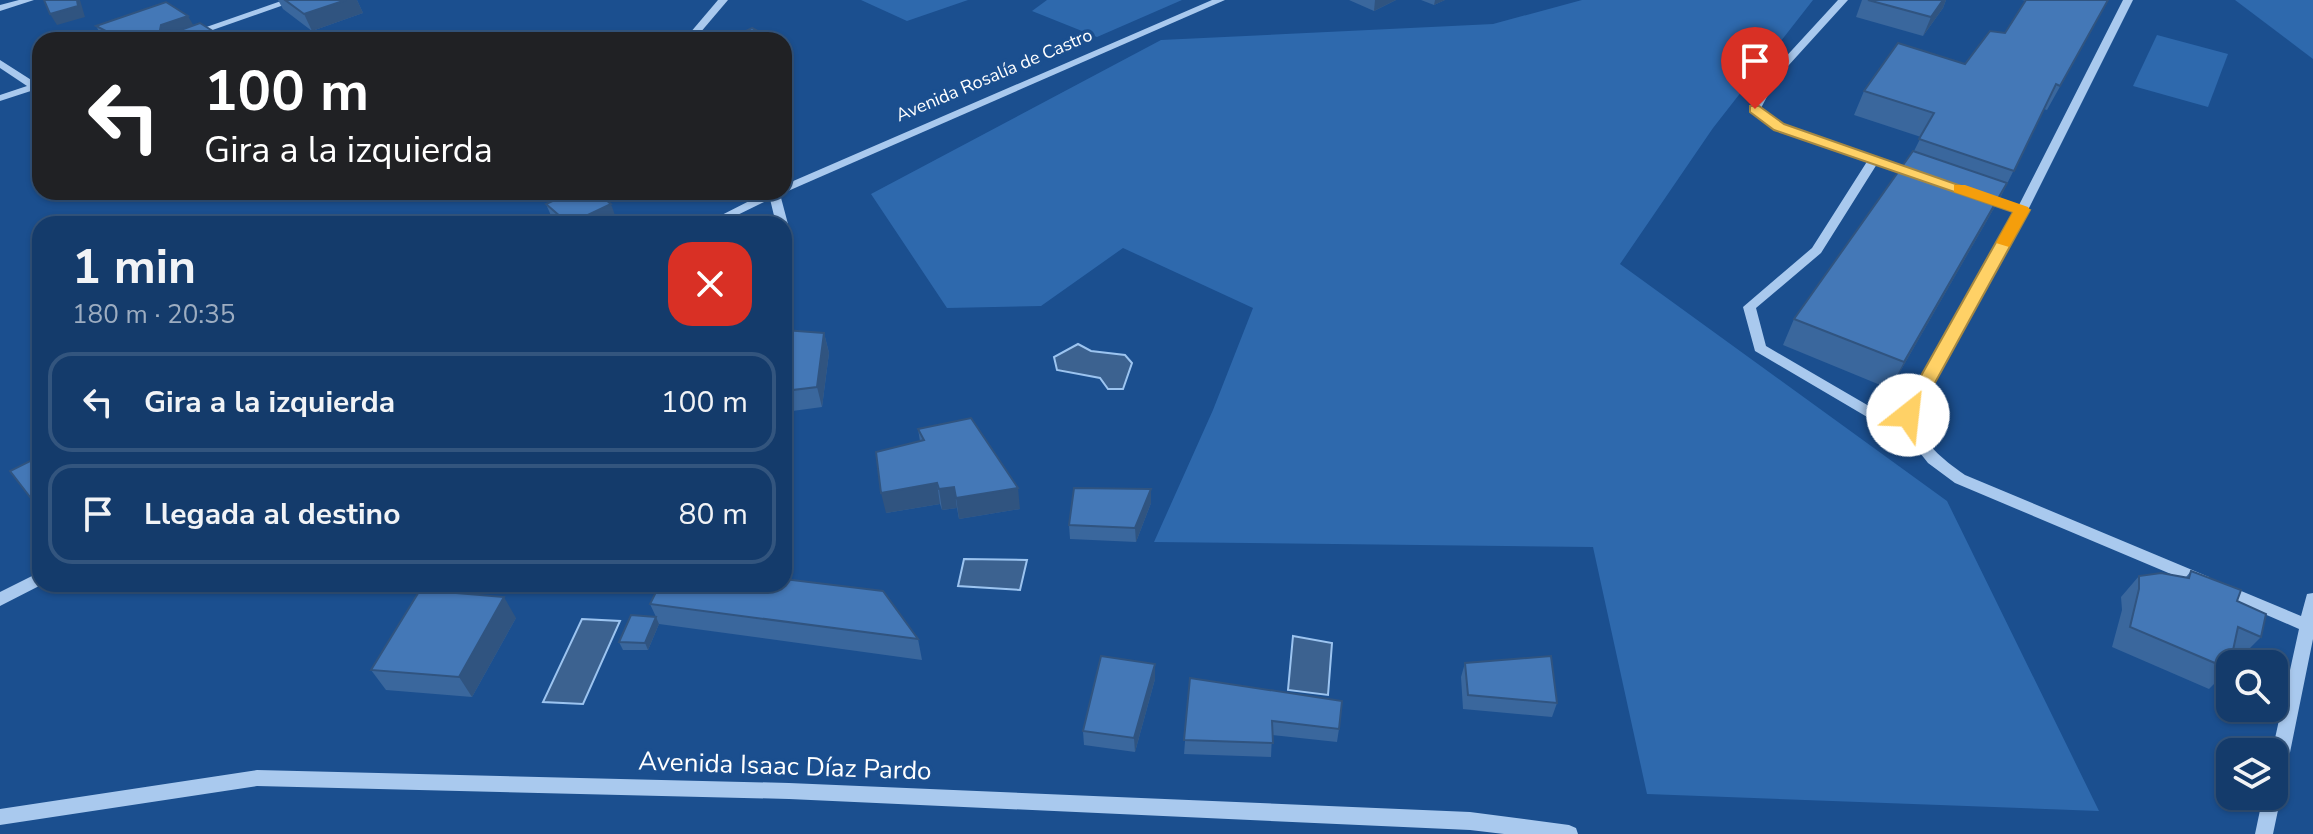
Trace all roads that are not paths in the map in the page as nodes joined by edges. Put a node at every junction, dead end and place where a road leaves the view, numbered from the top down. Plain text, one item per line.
1 (29, 0) edge
2 (293, 0) edge
3 (723, 0) edge
4 (1220, 0) edge
5 (1843, 0) edge
6 (2128, 0) edge
7 (0, 8) edge
8 (198, 32) edge
9 (696, 32) edge
10 (0, 63) edge
11 (32, 83) edge
12 (32, 88) edge
13 (0, 98) edge
14 (1874, 159) junction
15 (1933, 179) edge
16 (792, 186) edge
17 (1963, 190) edge
18 (759, 200) edge
19 (2022, 210) junction
20 (726, 216) edge
21 (1914, 439) junction
22 (32, 582) edge
23 (2313, 599) edge
24 (0, 602) edge
25 (2310, 627) edge
26 (2285, 738) edge
27 (2269, 810) edge
28 (0, 817) edge
29 (1471, 828) edge
30 (1569, 834) edge
31 (2264, 834) edge

1 - 7 street
2 - 8 street
3 - 9 street
4 - 16 street, Avenida Rosalía de Castro
5 - 14 street
6 - 19 street
10 - 11 street
12 - 13 street
14 - 15 street
14 - 21 street
17 - 19 street
18 - 20 street
19 - 21 street
21 - 25 street
22 - 24 street
23 - 25 street
25 - 26 street
27 - 31 street
28 - 29 street, Avenida Isaac Díaz Pardo
29 - 30 street, Avenida Isaac Díaz Pardo

